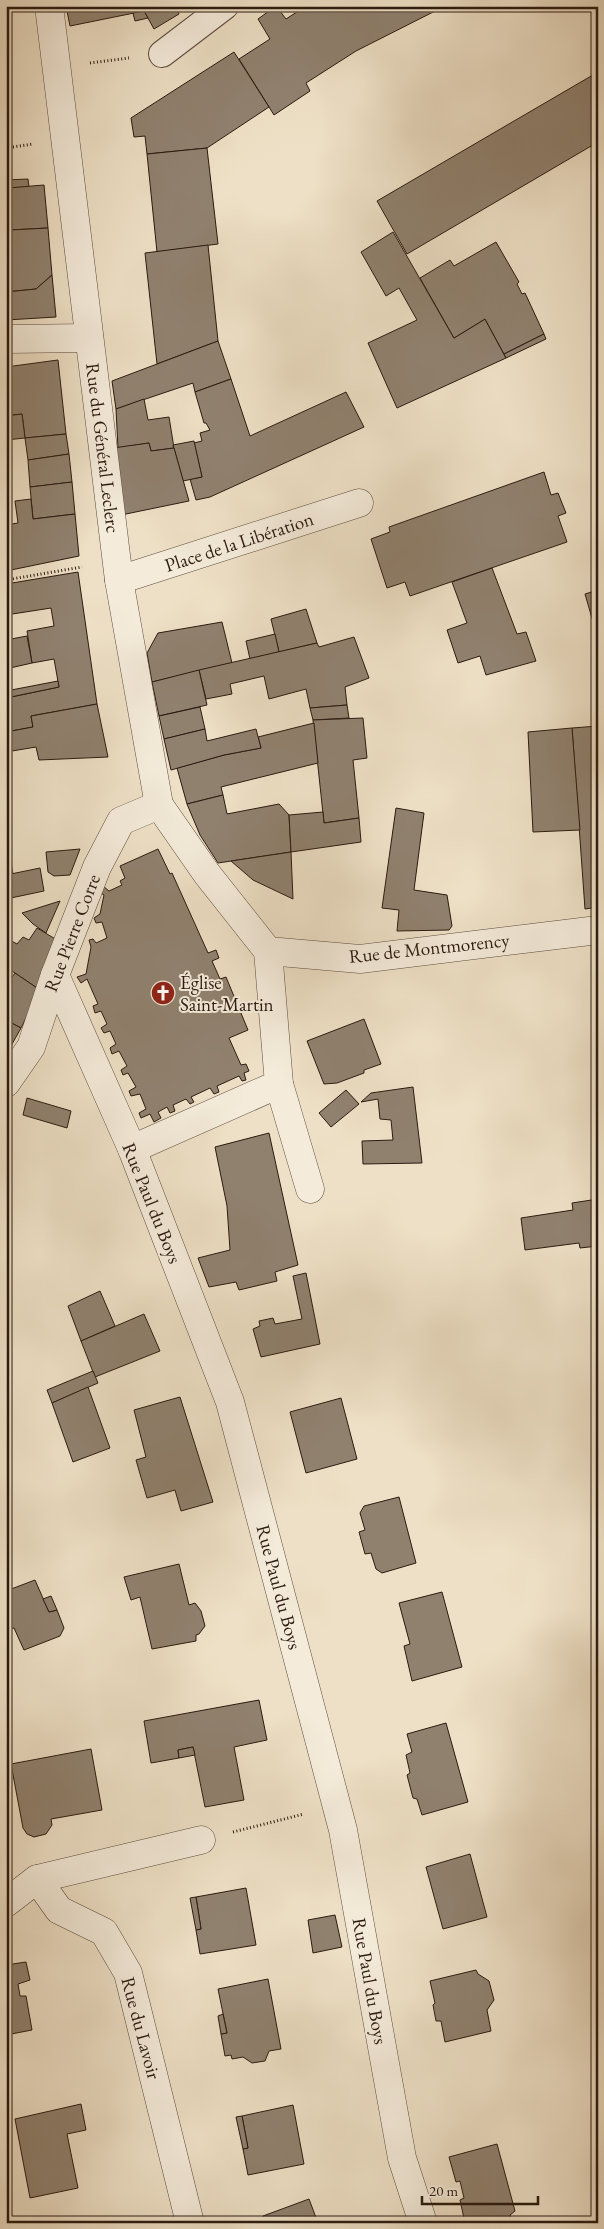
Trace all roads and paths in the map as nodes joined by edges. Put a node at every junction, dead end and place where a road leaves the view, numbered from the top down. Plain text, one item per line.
1 (49, 6) edge
2 (225, 6) edge
3 (162, 54) joint
4 (56, 67) junction
5 (89, 338) junction
6 (6, 339) edge
7 (359, 503) dead end
8 (118, 571) junction
9 (6, 580) edge
10 (159, 805) junction
11 (598, 930) edge
12 (268, 951) junction
13 (55, 975) junction
14 (6, 1083) edge
15 (279, 1084) junction
16 (132, 1149) junction
17 (310, 1189) dead end
18 (337, 1807) junction
19 (201, 1840) joint
20 (37, 1879) junction
21 (6, 1903) edge
22 (190, 2223) edge
23 (423, 2223) edge

1 - 4 street, Rue du Général Leclerc
2 - 3 street
3 - 4 path
4 - 5 street, Rue du Général Leclerc
5 - 6 street
5 - 8 street, Rue du Général Leclerc
7 - 8 street, Place de la Libération
8 - 9 path
8 - 10 street, Rue du Général Leclerc
10 - 12 street, Rue du Général Leclerc
10 - 13 street, Rue Pierre Corre
11 - 12 street, Rue de Montmorency
12 - 15 street
13 - 14 street, Rue Pierre Corre
13 - 16 street, Rue Paul du Boys
15 - 16 street
15 - 17 street
16 - 18 street, Rue Paul du Boys
18 - 19 path
18 - 23 street, Rue Paul du Boys
19 - 20 street
20 - 21 street
20 - 22 street, Rue du Lavoir

